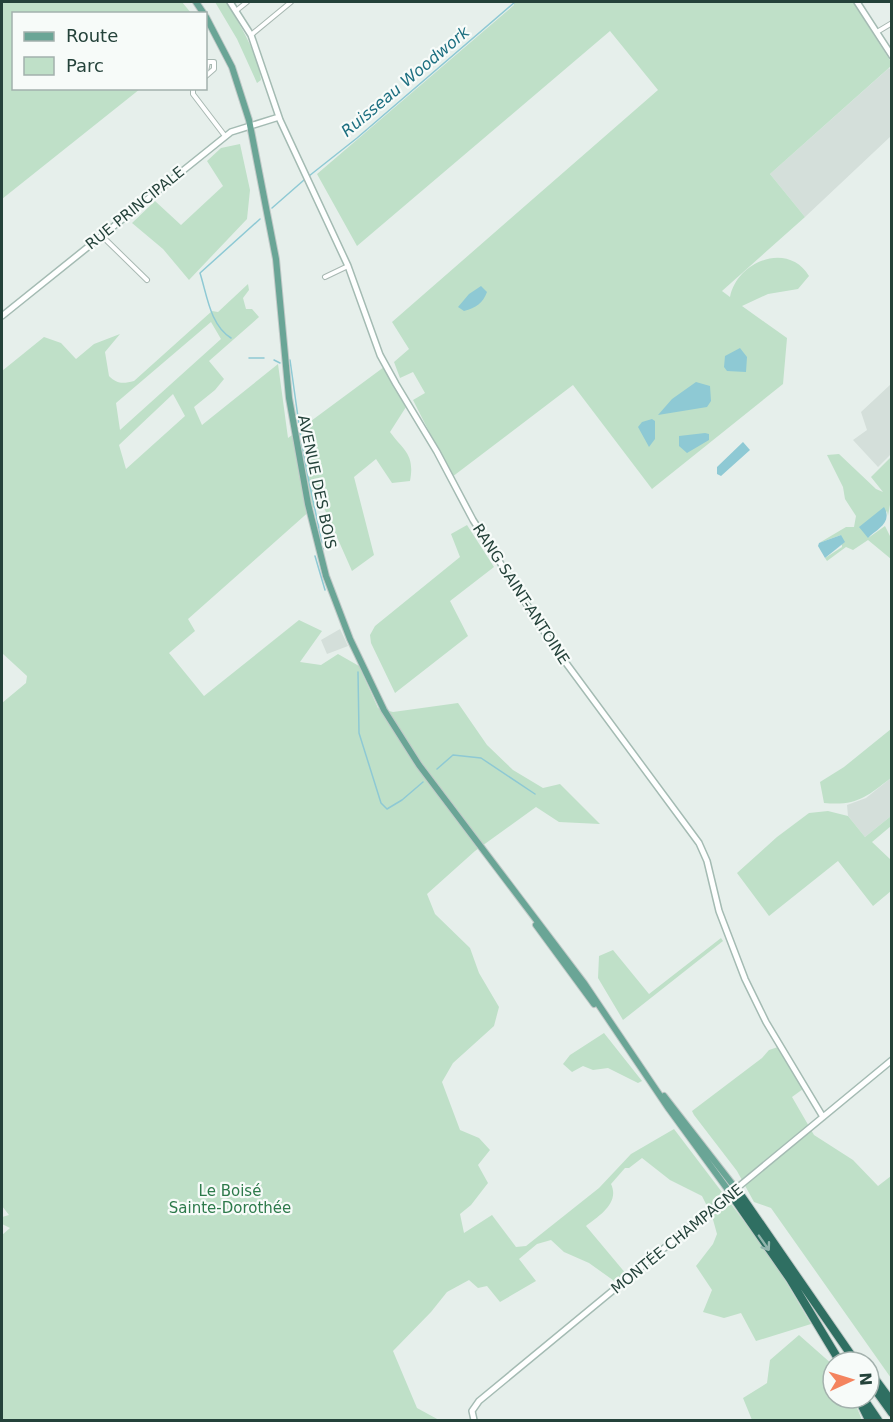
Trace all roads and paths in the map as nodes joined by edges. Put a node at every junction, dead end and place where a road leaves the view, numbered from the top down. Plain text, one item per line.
1 (230, 2) edge
2 (247, 2) edge
3 (291, 2) edge
4 (857, 2) edge
5 (237, 10) junction
6 (207, 19) edge
7 (891, 23) edge
8 (877, 33) junction
9 (251, 34) junction
10 (891, 56) edge
11 (207, 66) edge
12 (207, 75) edge
13 (193, 90) edge
14 (279, 117) junction
15 (250, 124) junction
16 (225, 136) junction
17 (101, 235) junction
18 (348, 266) junction
19 (325, 277) dead end
20 (147, 280) dead end
21 (2, 316) edge
22 (891, 1060) edge
23 (823, 1117) junction
24 (734, 1192) junction
25 (821, 1310) junction
26 (833, 1350) edge
27 (848, 1350) edge
28 (853, 1350) edge
29 (881, 1388) edge
30 (881, 1398) edge
31 (891, 1402) edge
32 (891, 1413) edge
33 (474, 1420) edge

1 - 5 street, RANG SAINT-ANTOINE
2 - 5 street
3 - 9 street
4 - 8 street
5 - 9 street, RANG SAINT-ANTOINE
6 - 15 main road, AVENUE DES BOIS
7 - 8 street
8 - 10 street
9 - 14 street, RANG SAINT-ANTOINE
11 - 12 street
13 - 16 street
14 - 15 street, RUE PRINCIPALE
14 - 18 street, RANG SAINT-ANTOINE
15 - 16 street, RUE PRINCIPALE
15 - 24 main road, AVENUE DES BOIS
16 - 17 street, RUE PRINCIPALE
17 - 20 street
17 - 21 street, RUE PRINCIPALE
18 - 19 street
18 - 23 street, RANG SAINT-ANTOINE
22 - 23 street, MONTÉE CHAMPAGNE
23 - 24 street, MONTÉE CHAMPAGNE
24 - 25 highway
24 -> 26 highway
24 - 33 street, MONTÉE CHAMPAGNE
25 - 27 highway
25 - 28 highway
29 - 31 highway
30 - 32 highway

